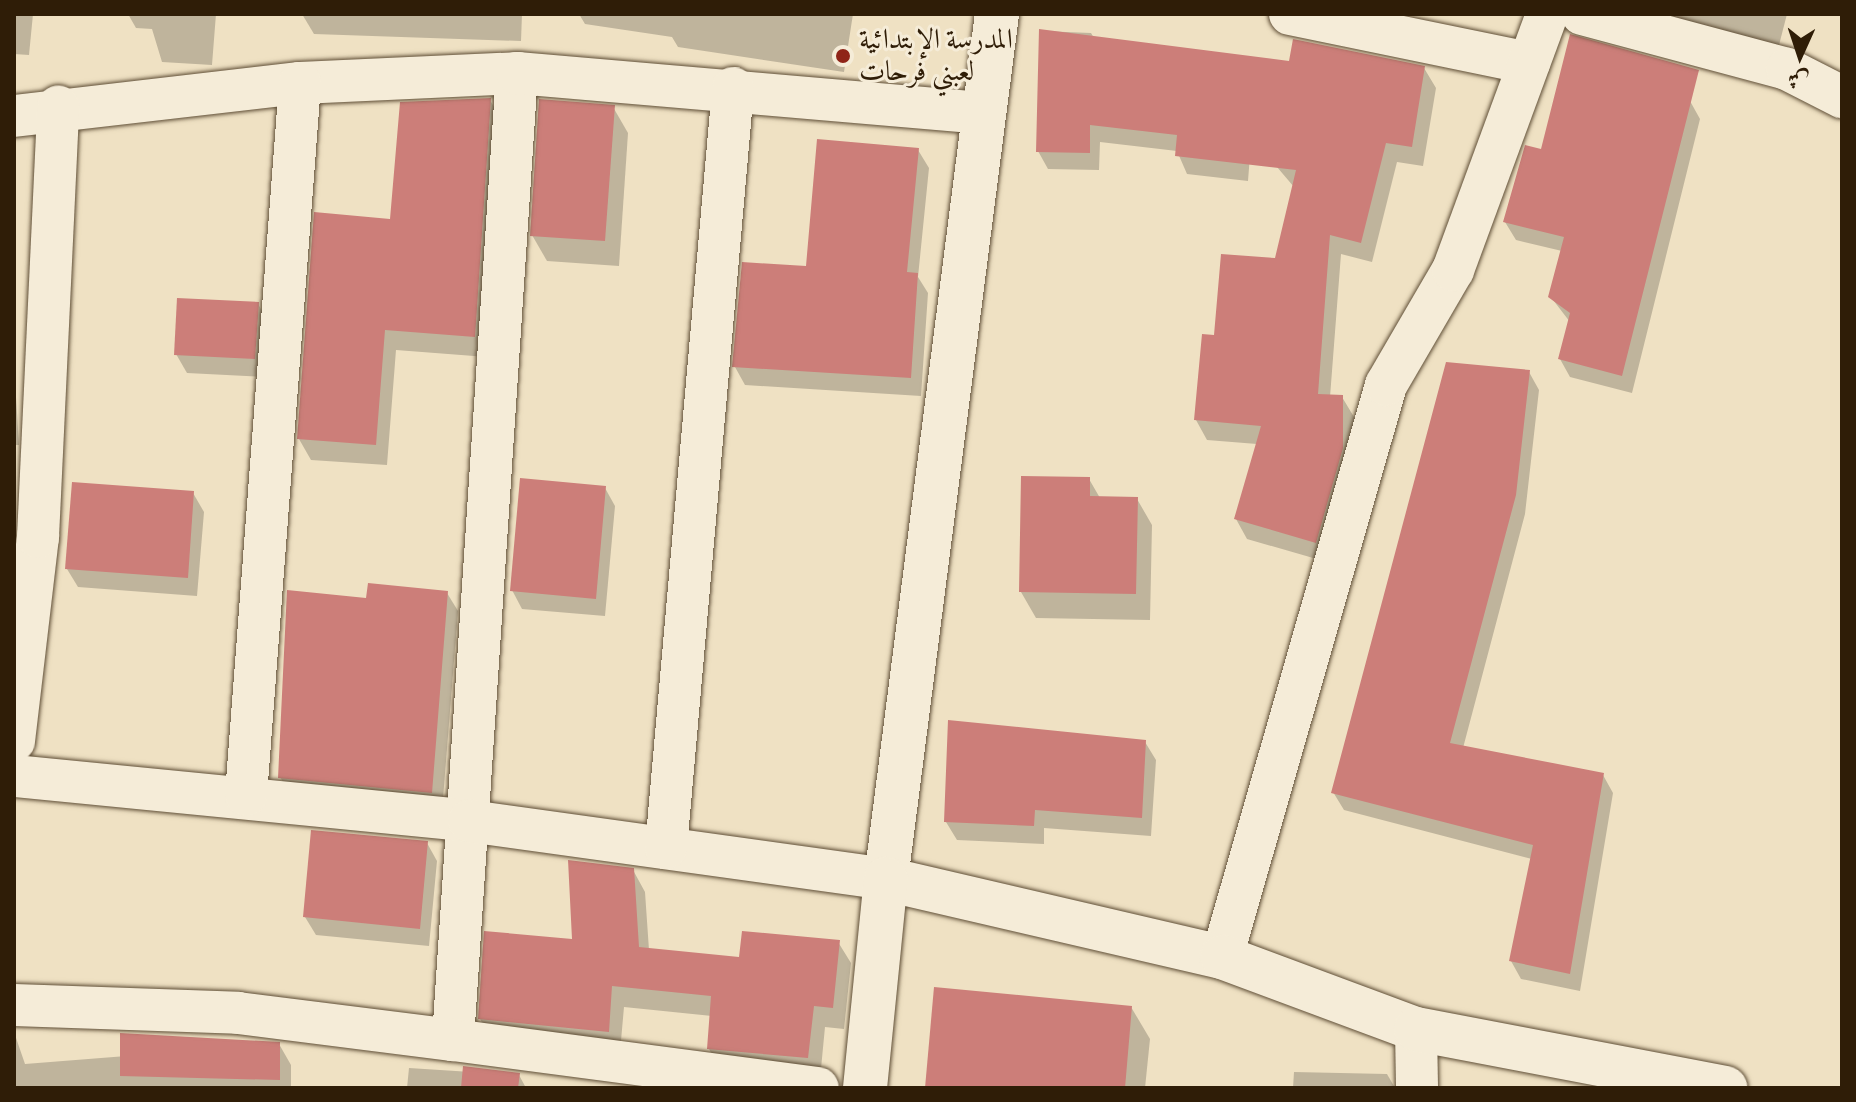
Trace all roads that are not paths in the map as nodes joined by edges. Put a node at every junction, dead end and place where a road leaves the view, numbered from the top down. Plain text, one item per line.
1 (997, 14) edge
2 (1290, 14) edge
3 (1547, 14) edge
4 (1582, 14) edge
5 (1529, 63) junction
6 (517, 73) junction
7 (300, 83) junction
8 (733, 88) junction
9 (1842, 97) edge
10 (58, 106) junction
11 (984, 113) junction
12 (14, 116) edge
13 (23, 580) edge
14 (14, 741) edge
15 (14, 776) edge
16 (246, 795) junction
17 (466, 821) junction
18 (666, 848) junction
19 (886, 879) junction
20 (1222, 957) junction
21 (14, 1005) edge
22 (1416, 1029) junction
23 (453, 1040) junction
24 (818, 1088) edge
25 (865, 1088) edge
26 (1417, 1088) edge
27 (1725, 1088) edge

1 - 11 street
2 - 5 street
3 - 5 street
4 - 9 street
5 - 20 street
6 - 7 street
6 - 8 street
6 - 17 street
7 - 10 street
7 - 16 street
8 - 11 street
8 - 18 street
10 - 12 street
10 - 13 street
11 - 19 street
13 - 14 street
15 - 16 street
16 - 17 street
17 - 18 street
17 - 23 street
18 - 19 street
19 - 20 street
19 - 25 street
20 - 22 street
21 - 23 street
22 - 26 street
22 - 27 street
23 - 24 street

